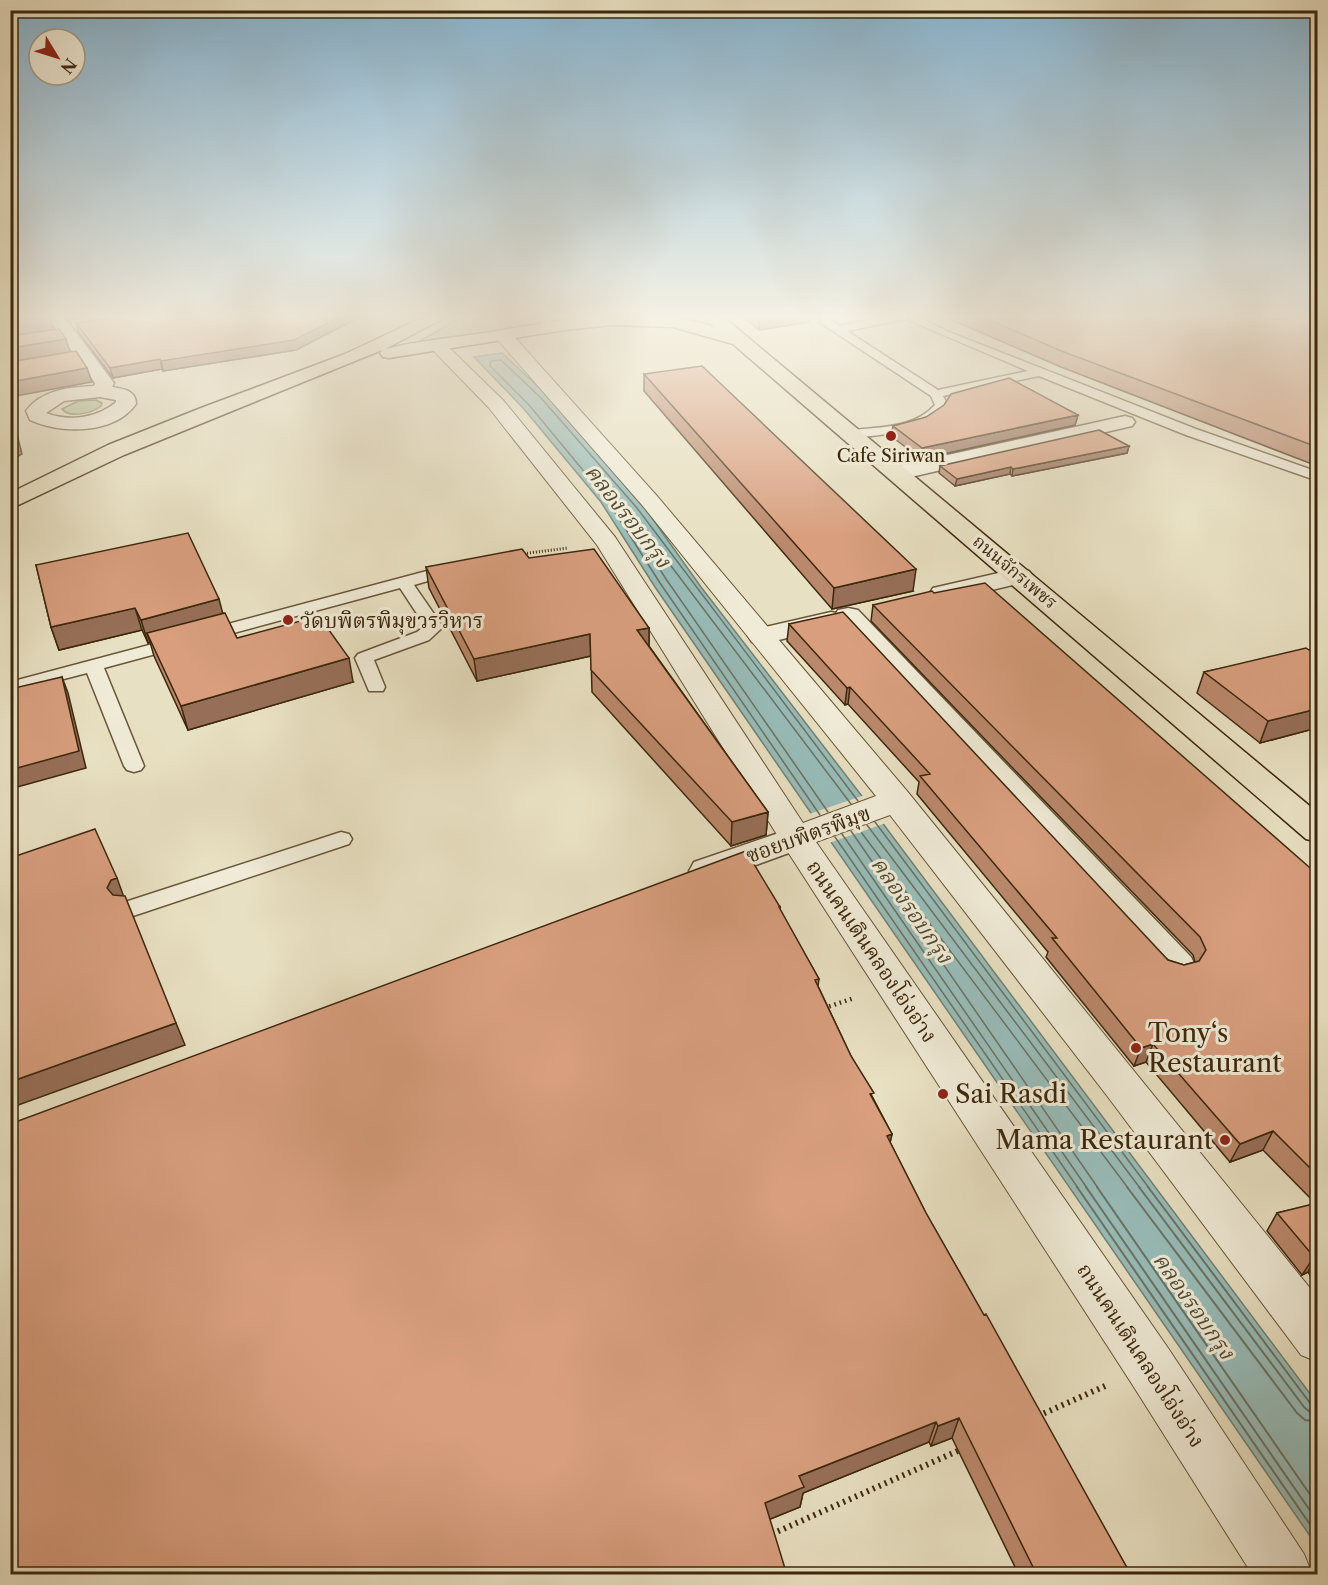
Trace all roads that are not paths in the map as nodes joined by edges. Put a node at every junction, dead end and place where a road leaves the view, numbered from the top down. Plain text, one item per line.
1 (269, 389) edge
2 (483, 389) edge
3 (552, 389) edge
4 (798, 389) edge
5 (928, 389) edge
6 (960, 389) edge
7 (1083, 389) edge
8 (100, 391) joint
9 (936, 394) junction
10 (40, 406) junction
11 (20, 410) dead end
12 (1125, 422) dead end
13 (852, 434) junction
14 (898, 472) junction
15 (1317, 477) edge
16 (10, 502) edge
17 (508, 556) edge
18 (1020, 576) junction
19 (403, 581) junction
20 (916, 600) edge
21 (762, 636) junction
22 (94, 667) junction
23 (376, 687) dead end
24 (10, 688) edge
25 (134, 766) dead end
26 (888, 803) junction
27 (1316, 829) edge
28 (801, 836) junction
29 (340, 839) dead end
30 (672, 884) edge
31 (130, 909) edge
32 (1177, 967) edge
33 (1317, 1338) edge
34 (1284, 1575) edge

1 - 16 main road
2 - 28 street, ถนนคนเดินคลองโอ่งอ่าง
3 - 21 street
4 - 13 main road, ถนนจักรเพชร
5 - 9 lane
6 - 9 lane
7 - 15 lane
8 - 10 street
8 - 10 street
9 - 13 lane
10 - 11 street
12 - 14 street
13 - 14 main road, ถนนจักรเพชร
14 - 18 main road, ถนนจักรเพชร
17 - 19 lane
18 - 20 street
18 - 27 main road, ถนนจักรเพชร
19 - 22 lane
19 - 23 lane
21 - 26 street
21 - 32 street
22 - 24 lane
22 - 25 lane
26 - 28 street, ซอยบพิตรพิมุข
26 - 33 street
28 - 30 street, ซอยบพิตรพิมุข
28 - 34 street, ถนนคนเดินคลองโอ่งอ่าง
29 - 31 lane

